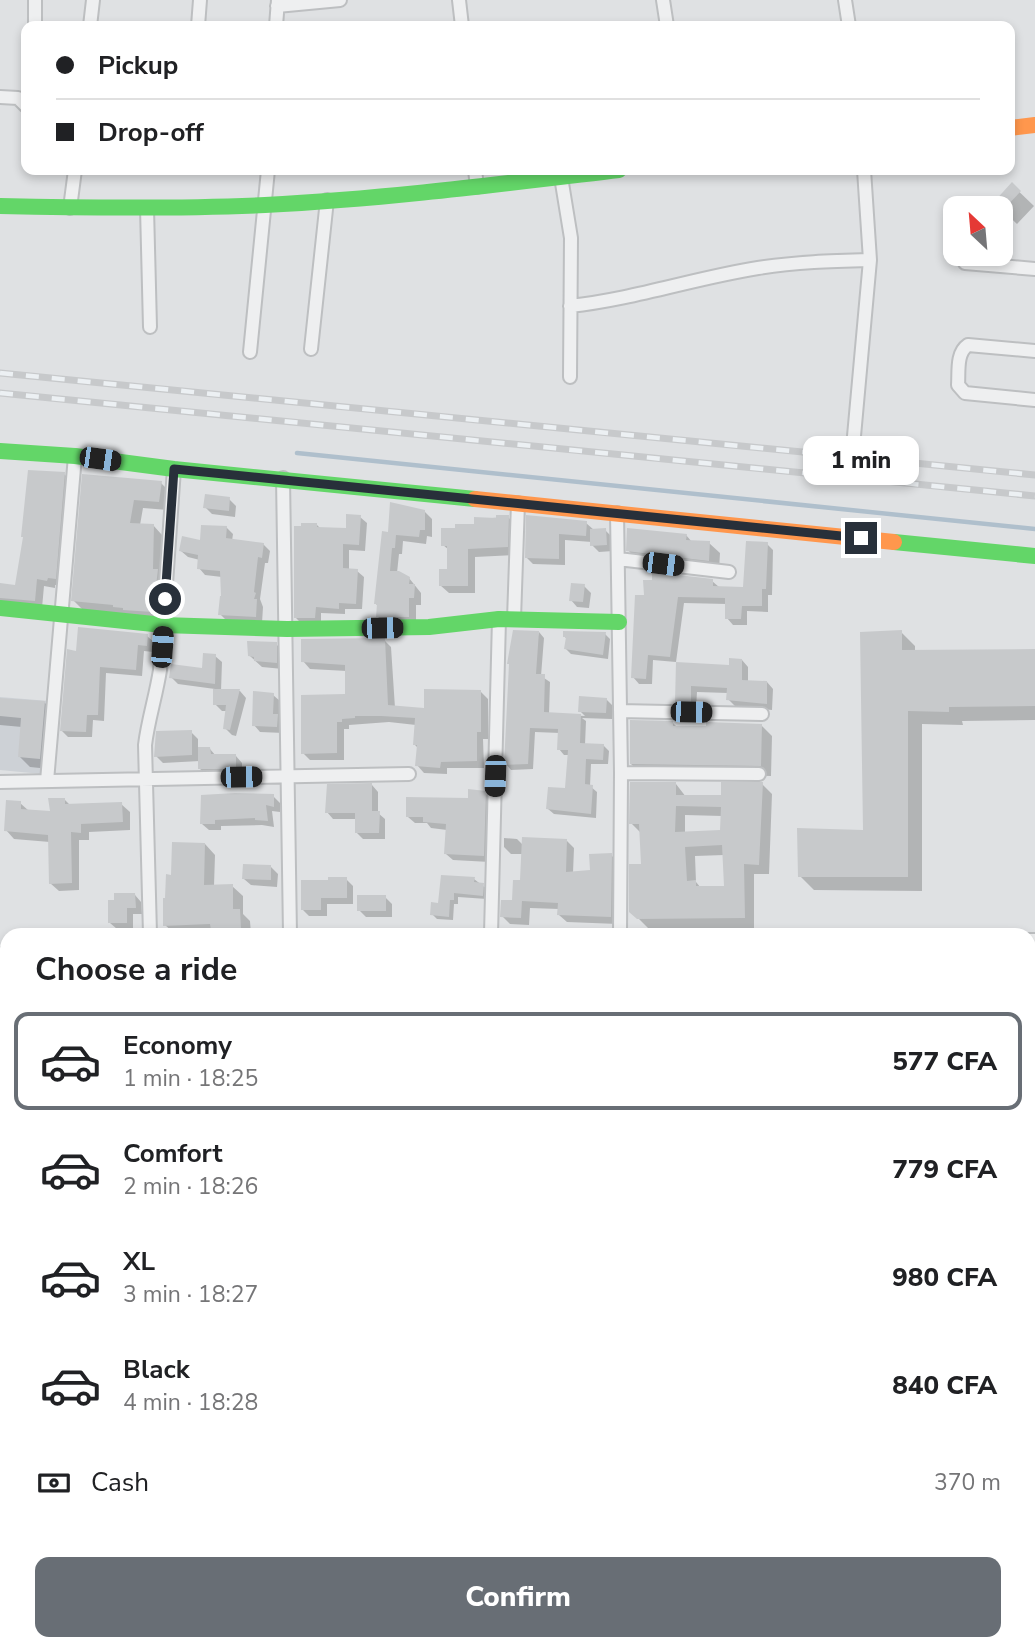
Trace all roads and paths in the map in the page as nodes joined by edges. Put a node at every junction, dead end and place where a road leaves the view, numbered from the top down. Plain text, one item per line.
1 (35, 0) edge
2 (93, 0) edge
3 (200, 0) edge
4 (340, 0) edge
5 (459, 0) edge
6 (663, 0) edge
7 (845, 0) edge
8 (277, 3) edge
9 (35, 21) edge
10 (91, 21) edge
11 (198, 21) edge
12 (276, 21) edge
13 (461, 21) edge
14 (666, 21) edge
15 (848, 21) edge
16 (0, 97) edge
17 (21, 101) edge
18 (1035, 125) edge
19 (1015, 127) edge
20 (74, 175) edge
21 (268, 175) edge
22 (476, 175) edge
23 (578, 175) edge
24 (864, 175) edge
25 (561, 177) junction
26 (477, 187) junction
27 (327, 200) junction
28 (266, 205) junction
29 (0, 206) edge
30 (70, 208) junction
31 (147, 208) junction
32 (870, 260) junction
33 (1005, 266) edge
34 (1035, 269) edge
35 (570, 306) junction
36 (150, 327) dead end
37 (311, 349) dead end
38 (1035, 351) edge
39 (250, 352) dead end
40 (570, 377) dead end
41 (1035, 400) edge
42 (854, 436) dead end
43 (0, 451) edge
44 (75, 456) junction
45 (174, 469) junction
46 (283, 478) junction
47 (518, 503) junction
48 (617, 513) junction
49 (1035, 556) edge
50 (618, 559) junction
51 (729, 572) dead end
52 (0, 608) edge
53 (61, 615) junction
54 (507, 619) junction
55 (619, 622) junction
56 (163, 625) junction
57 (287, 629) junction
58 (620, 711) junction
59 (762, 714) dead end
60 (621, 773) junction
61 (409, 774) dead end
62 (759, 774) dead end
63 (289, 776) junction
64 (145, 779) junction
65 (47, 781) junction
66 (0, 782) edge
67 (150, 928) edge
68 (290, 928) edge
69 (491, 928) edge
70 (620, 928) edge

1 - 9 street
2 - 10 street
3 - 11 street
4 - 8 street
5 - 13 street
6 - 14 street
7 - 15 street
8 - 12 street
16 - 17 street
18 - 19 main road
20 - 30 street
21 - 28 street
22 - 26 street
23 - 25 main road
24 - 32 street
25 - 26 main road
25 - 35 street
26 - 27 main road
27 - 28 main road
27 - 37 street
28 - 31 main road
28 - 39 street
29 - 30 main road
30 - 31 main road
31 - 36 street
32 - 35 street
32 - 42 street
33 - 34 street
35 - 40 street
38 - 41 street
43 - 44 main road
44 - 45 main road
44 - 53 street
45 - 46 main road
45 - 56 street
46 - 47 main road
46 - 57 street
47 - 48 main road
47 - 54 street
48 - 49 main road
48 - 50 street
50 - 51 street
50 - 55 street
52 - 53 main road
53 - 56 main road
53 - 65 street
54 - 55 main road
54 - 57 main road
54 - 69 street
55 - 58 street
56 - 57 main road
56 - 64 street
57 - 63 street
58 - 59 street
58 - 60 street
60 - 62 street
60 - 70 street
61 - 63 street
63 - 64 street
63 - 68 street
64 - 65 street
64 - 67 street
65 - 66 street

